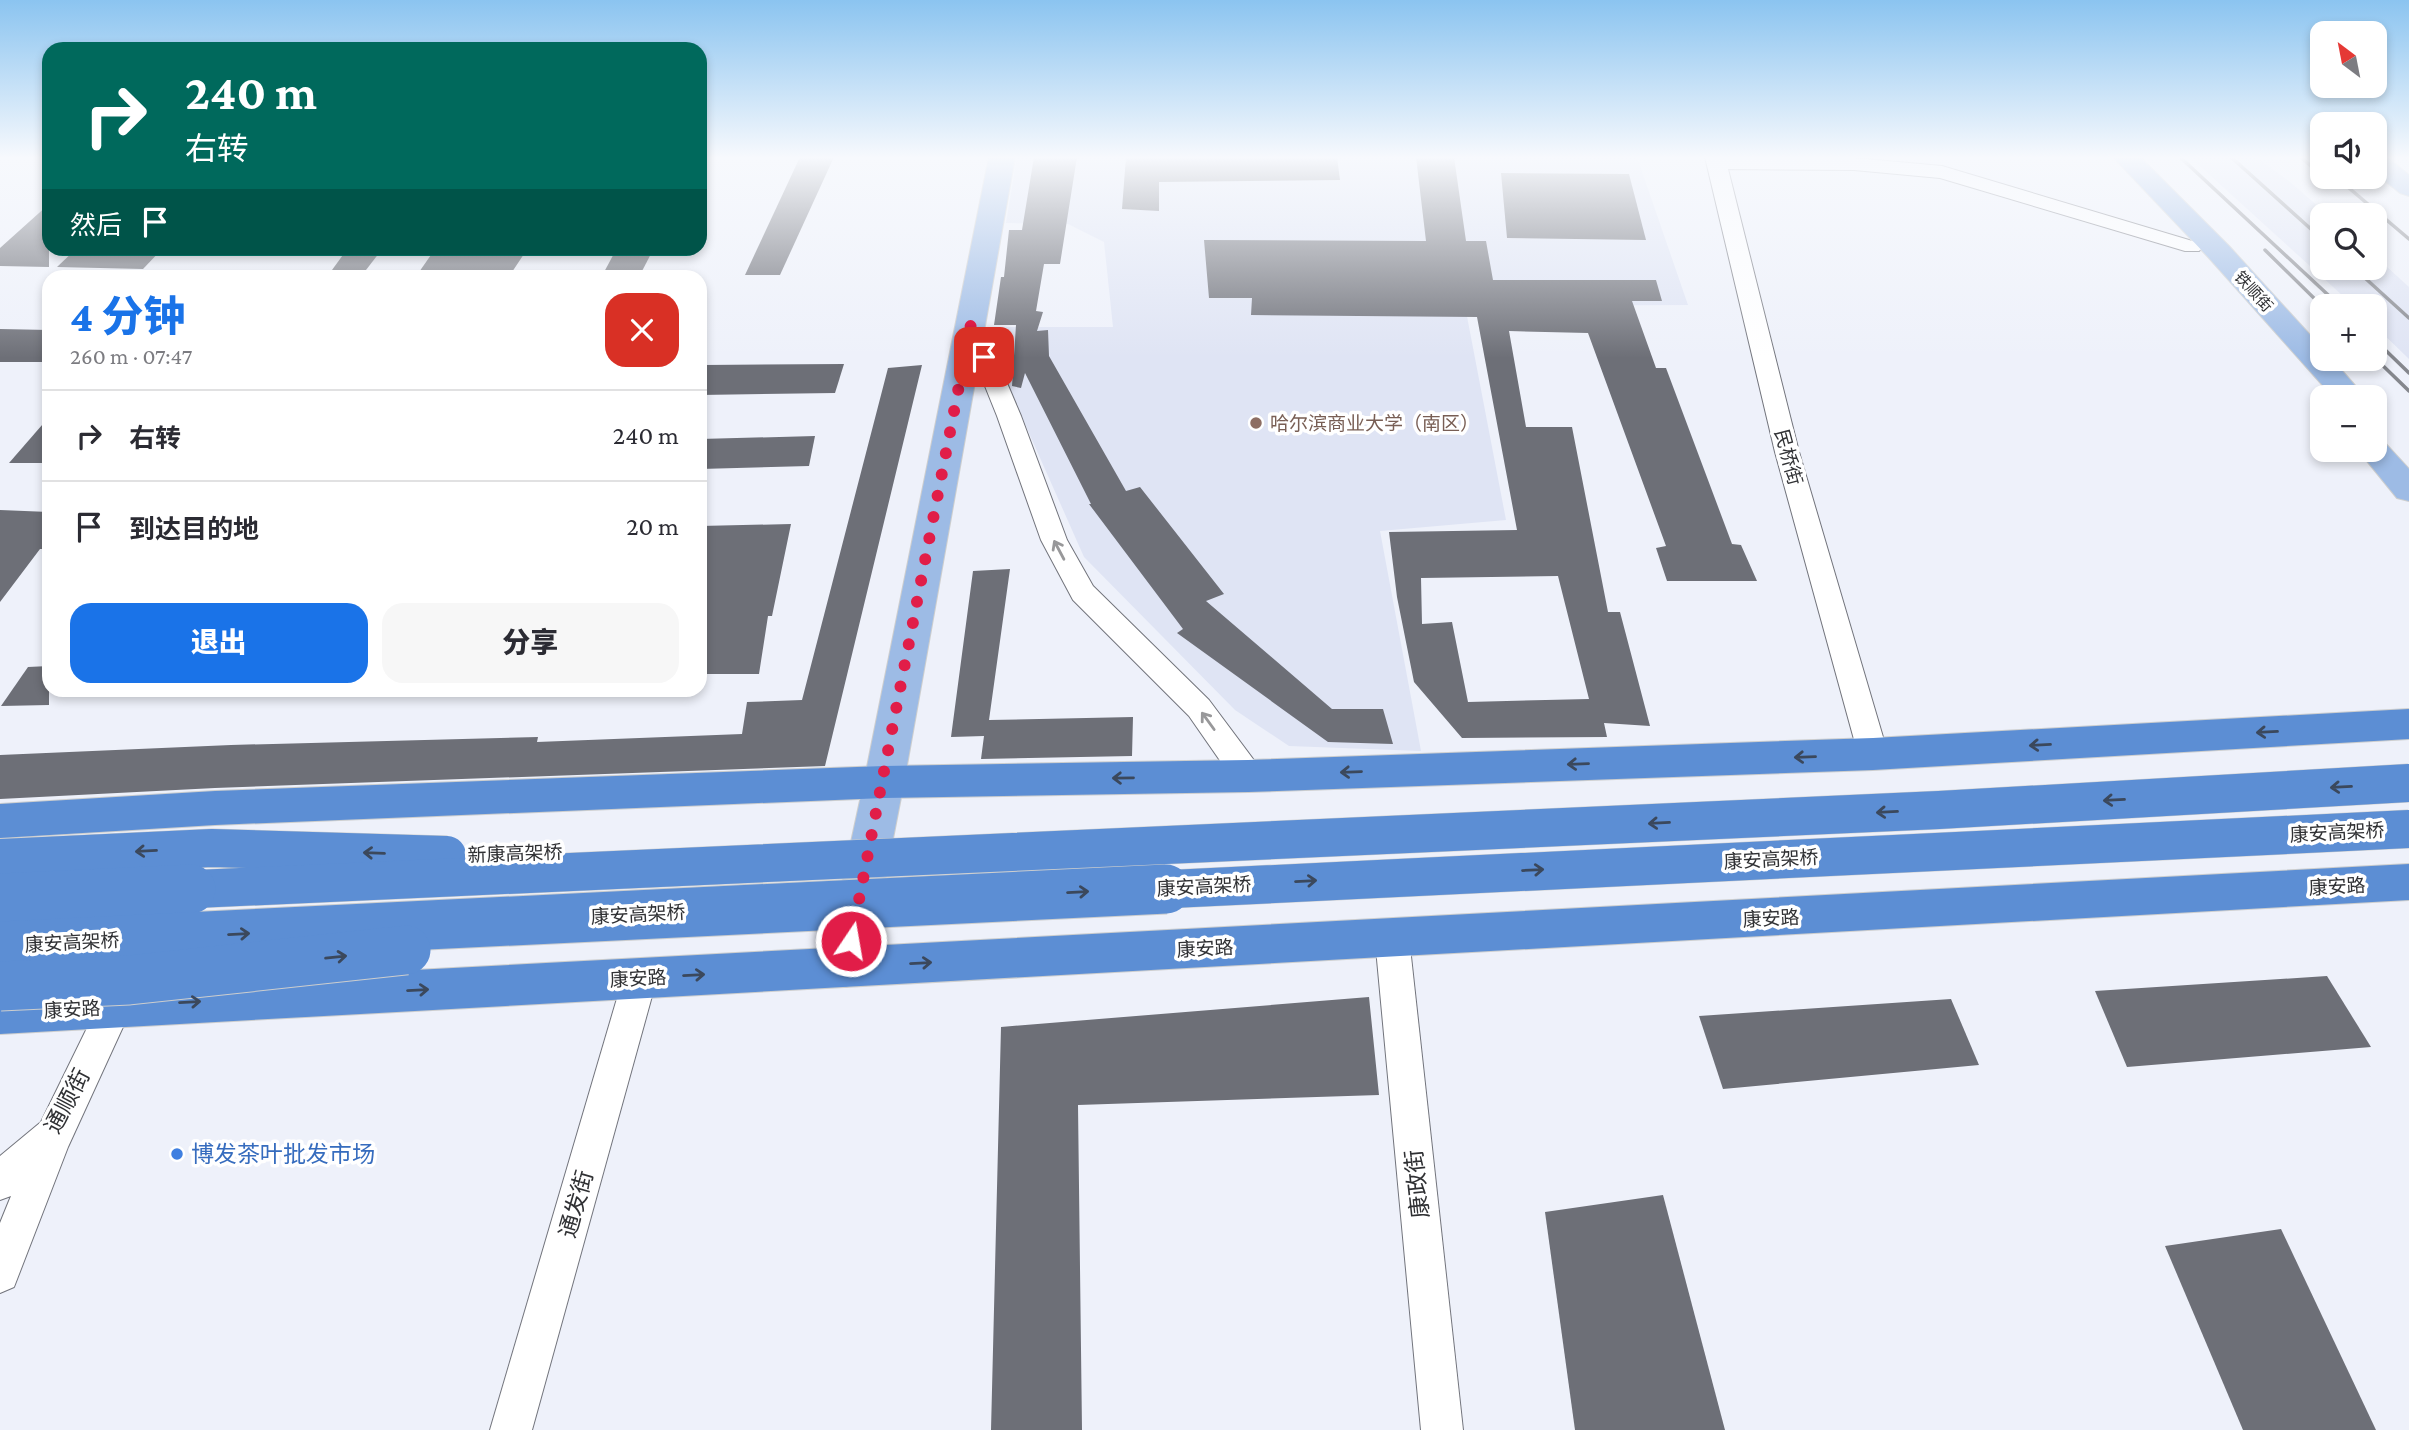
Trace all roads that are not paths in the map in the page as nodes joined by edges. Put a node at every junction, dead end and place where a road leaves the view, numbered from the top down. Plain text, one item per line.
1 (990, 224) edge
2 (1731, 224) edge
3 (2114, 224) edge
4 (2169, 224) edge
5 (2191, 224) edge
6 (2192, 247) junction
7 (971, 324) junction
8 (2317, 385) edge
9 (2339, 385) edge
10 (2387, 438) edge
11 (2384, 462) edge
12 (2409, 463) edge
13 (2409, 490) edge
14 (2409, 724) edge
15 (1874, 754) junction
16 (1248, 776) junction
17 (884, 782) junction
18 (2409, 783) edge
19 (215, 808) junction
20 (0, 821) edge
21 (2409, 829) edge
22 (1030, 852) junction
23 (0, 858) edge
24 (2409, 882) edge
25 (1027, 894) junction
26 (0, 898) edge
27 (1392, 938) junction
28 (0, 946) edge
29 (846, 967) junction
30 (640, 978) junction
31 (0, 986) edge
32 (114, 1007) junction
33 (0, 1013) edge
34 (54, 1135) junction
35 (0, 1181) edge
36 (0, 1273) edge
37 (511, 1430) edge
38 (1442, 1430) edge

1 - 7 main road
2 - 15 street, 民桥街
3 - 6 street
4 - 6 main road
5 - 9 main road, 铁顺街
6 - 8 main road
16 -> 7 street
7 - 17 main road
10 - 12 main road
11 - 13 main road
14 -> 15 highway
15 -> 16 highway
16 -> 17 highway
17 - 19 highway
17 - 29 main road
18 -> 22 highway, bridge
19 - 20 highway
19 - 32 street, 通顺街
25 -> 21 highway, 康安高架桥, bridge
22 -> 23 highway, 新康高架桥, bridge
22 - 26 highway, bridge
24 - 27 highway, 康安路
28 -> 25 highway, 康安高架桥, bridge
31 -> 25 highway, bridge
29 -> 27 highway, 康安路
27 - 38 street, 康政街
30 -> 29 highway, 康安路
32 -> 30 highway, 康安路
30 - 37 street, 通发街
32 - 33 highway, 康安路
32 - 34 street, 通顺街
34 - 35 street, 通顺街
34 - 36 street

